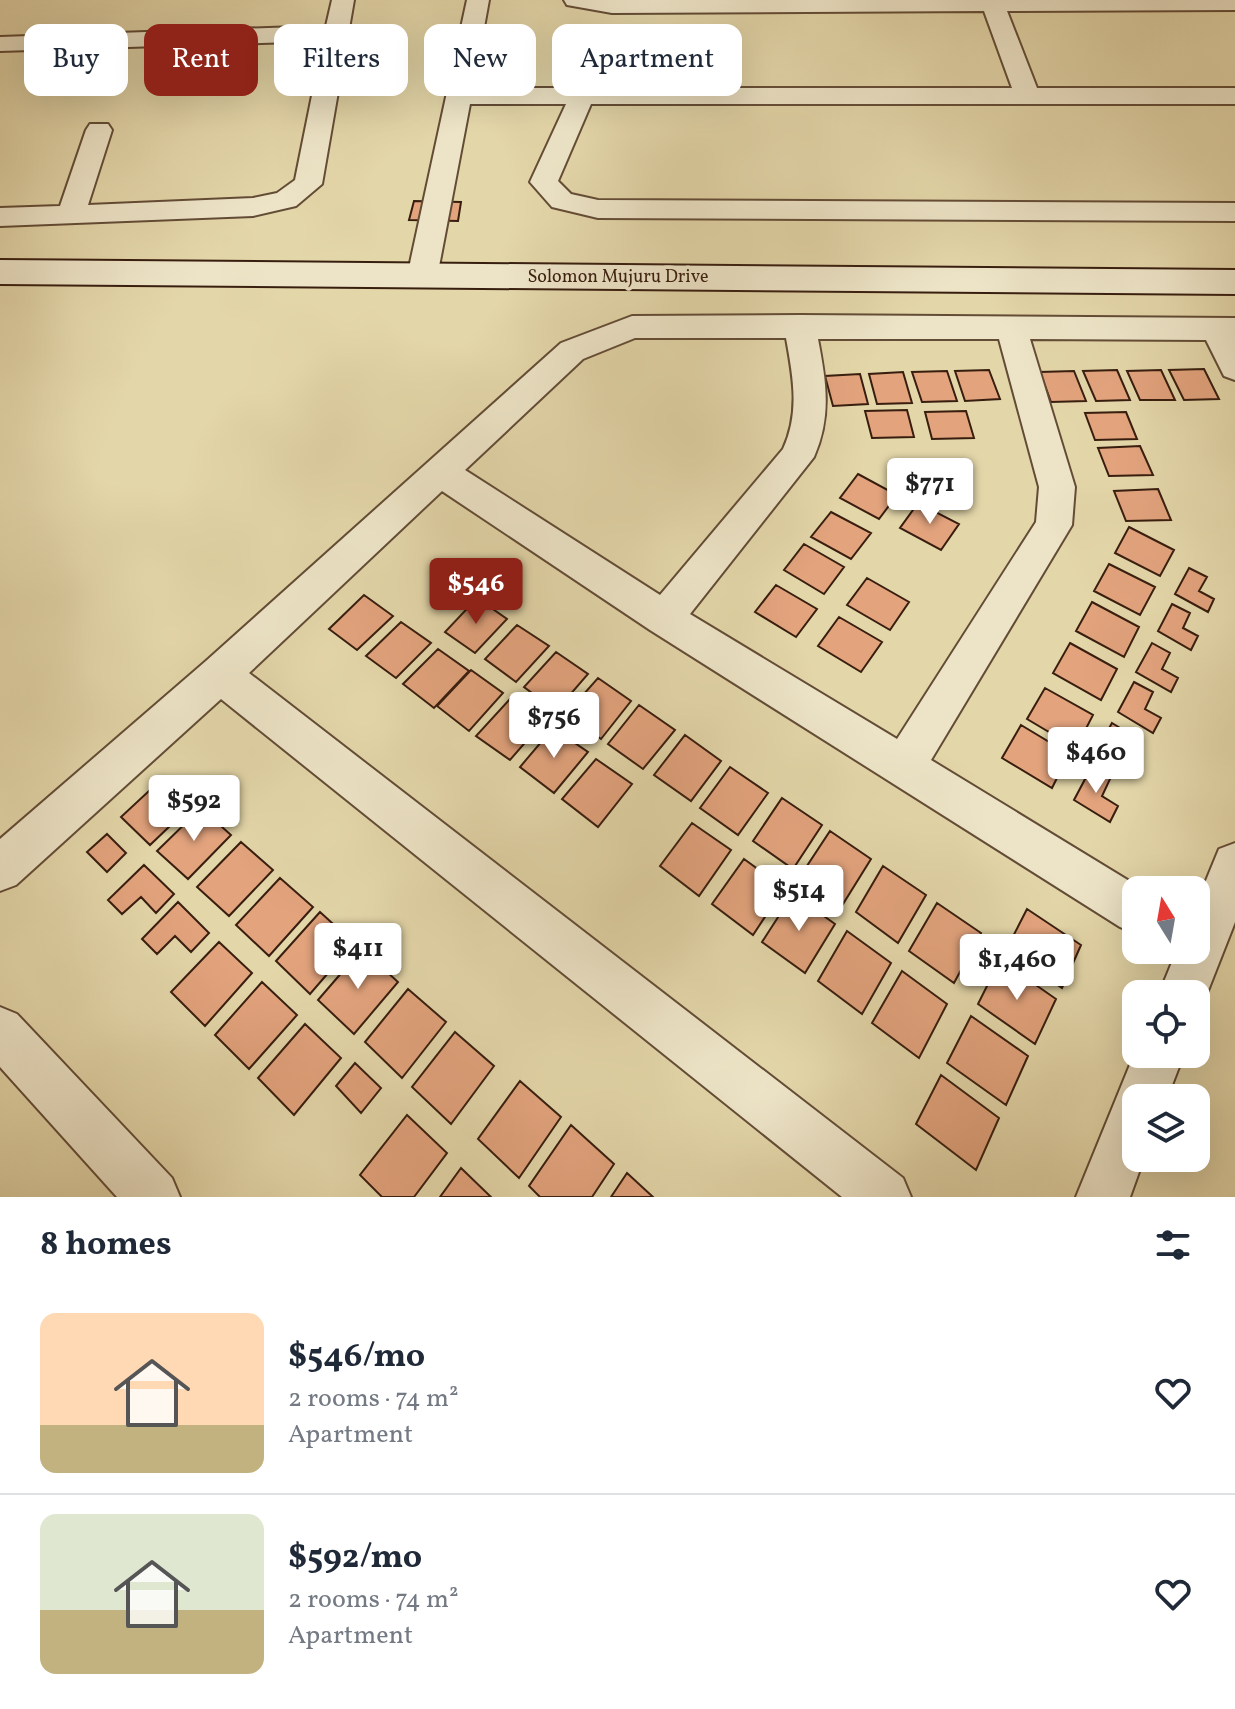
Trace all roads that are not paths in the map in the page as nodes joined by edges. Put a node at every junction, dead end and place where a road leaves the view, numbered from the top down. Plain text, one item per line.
1 (343, 0) edge
2 (478, 0) edge
3 (575, 0) edge
4 (715, 3) edge
5 (1235, 3) edge
6 (993, 5) junction
7 (338, 24) edge
8 (473, 24) edge
9 (274, 35) edge
10 (0, 44) edge
11 (324, 96) edge
12 (459, 96) edge
13 (582, 96) edge
14 (742, 96) edge
15 (1027, 96) junction
16 (1235, 96) edge
17 (99, 130) dead end
18 (1235, 212) edge
19 (71, 214) junction
20 (0, 217) edge
21 (0, 272) edge
22 (422, 277) junction
23 (1235, 282) edge
24 (800, 326) junction
25 (1011, 327) junction
26 (1226, 329) edge
27 (1235, 368) edge
28 (440, 472) junction
29 (664, 618) junction
30 (220, 674) junction
31 (903, 767) junction
32 (1235, 865) edge
33 (0, 869) edge
34 (1122, 902) edge
35 (1210, 922) edge
36 (0, 1031) edge
37 (1122, 1149) edge
38 (153, 1197) edge
39 (884, 1197) edge
40 (1103, 1197) edge

1 - 7 street
2 - 8 street
3 - 4 street
4 - 6 street
5 - 6 street
6 - 15 street
9 - 10 street
11 - 19 street
12 - 22 street
13 - 18 street
14 - 15 street
15 - 16 street
17 - 19 street
19 - 20 street
21 - 22 street, Solomon Mujuru Drive
22 - 23 street, Solomon Mujuru Drive
24 - 25 street
24 - 28 street
24 - 29 street
25 - 26 street
25 - 31 street
26 - 27 street
28 - 29 street
28 - 30 street
29 - 31 street
30 - 33 street
30 - 39 street
31 - 34 street
32 - 35 street
36 - 38 street
37 - 40 street

